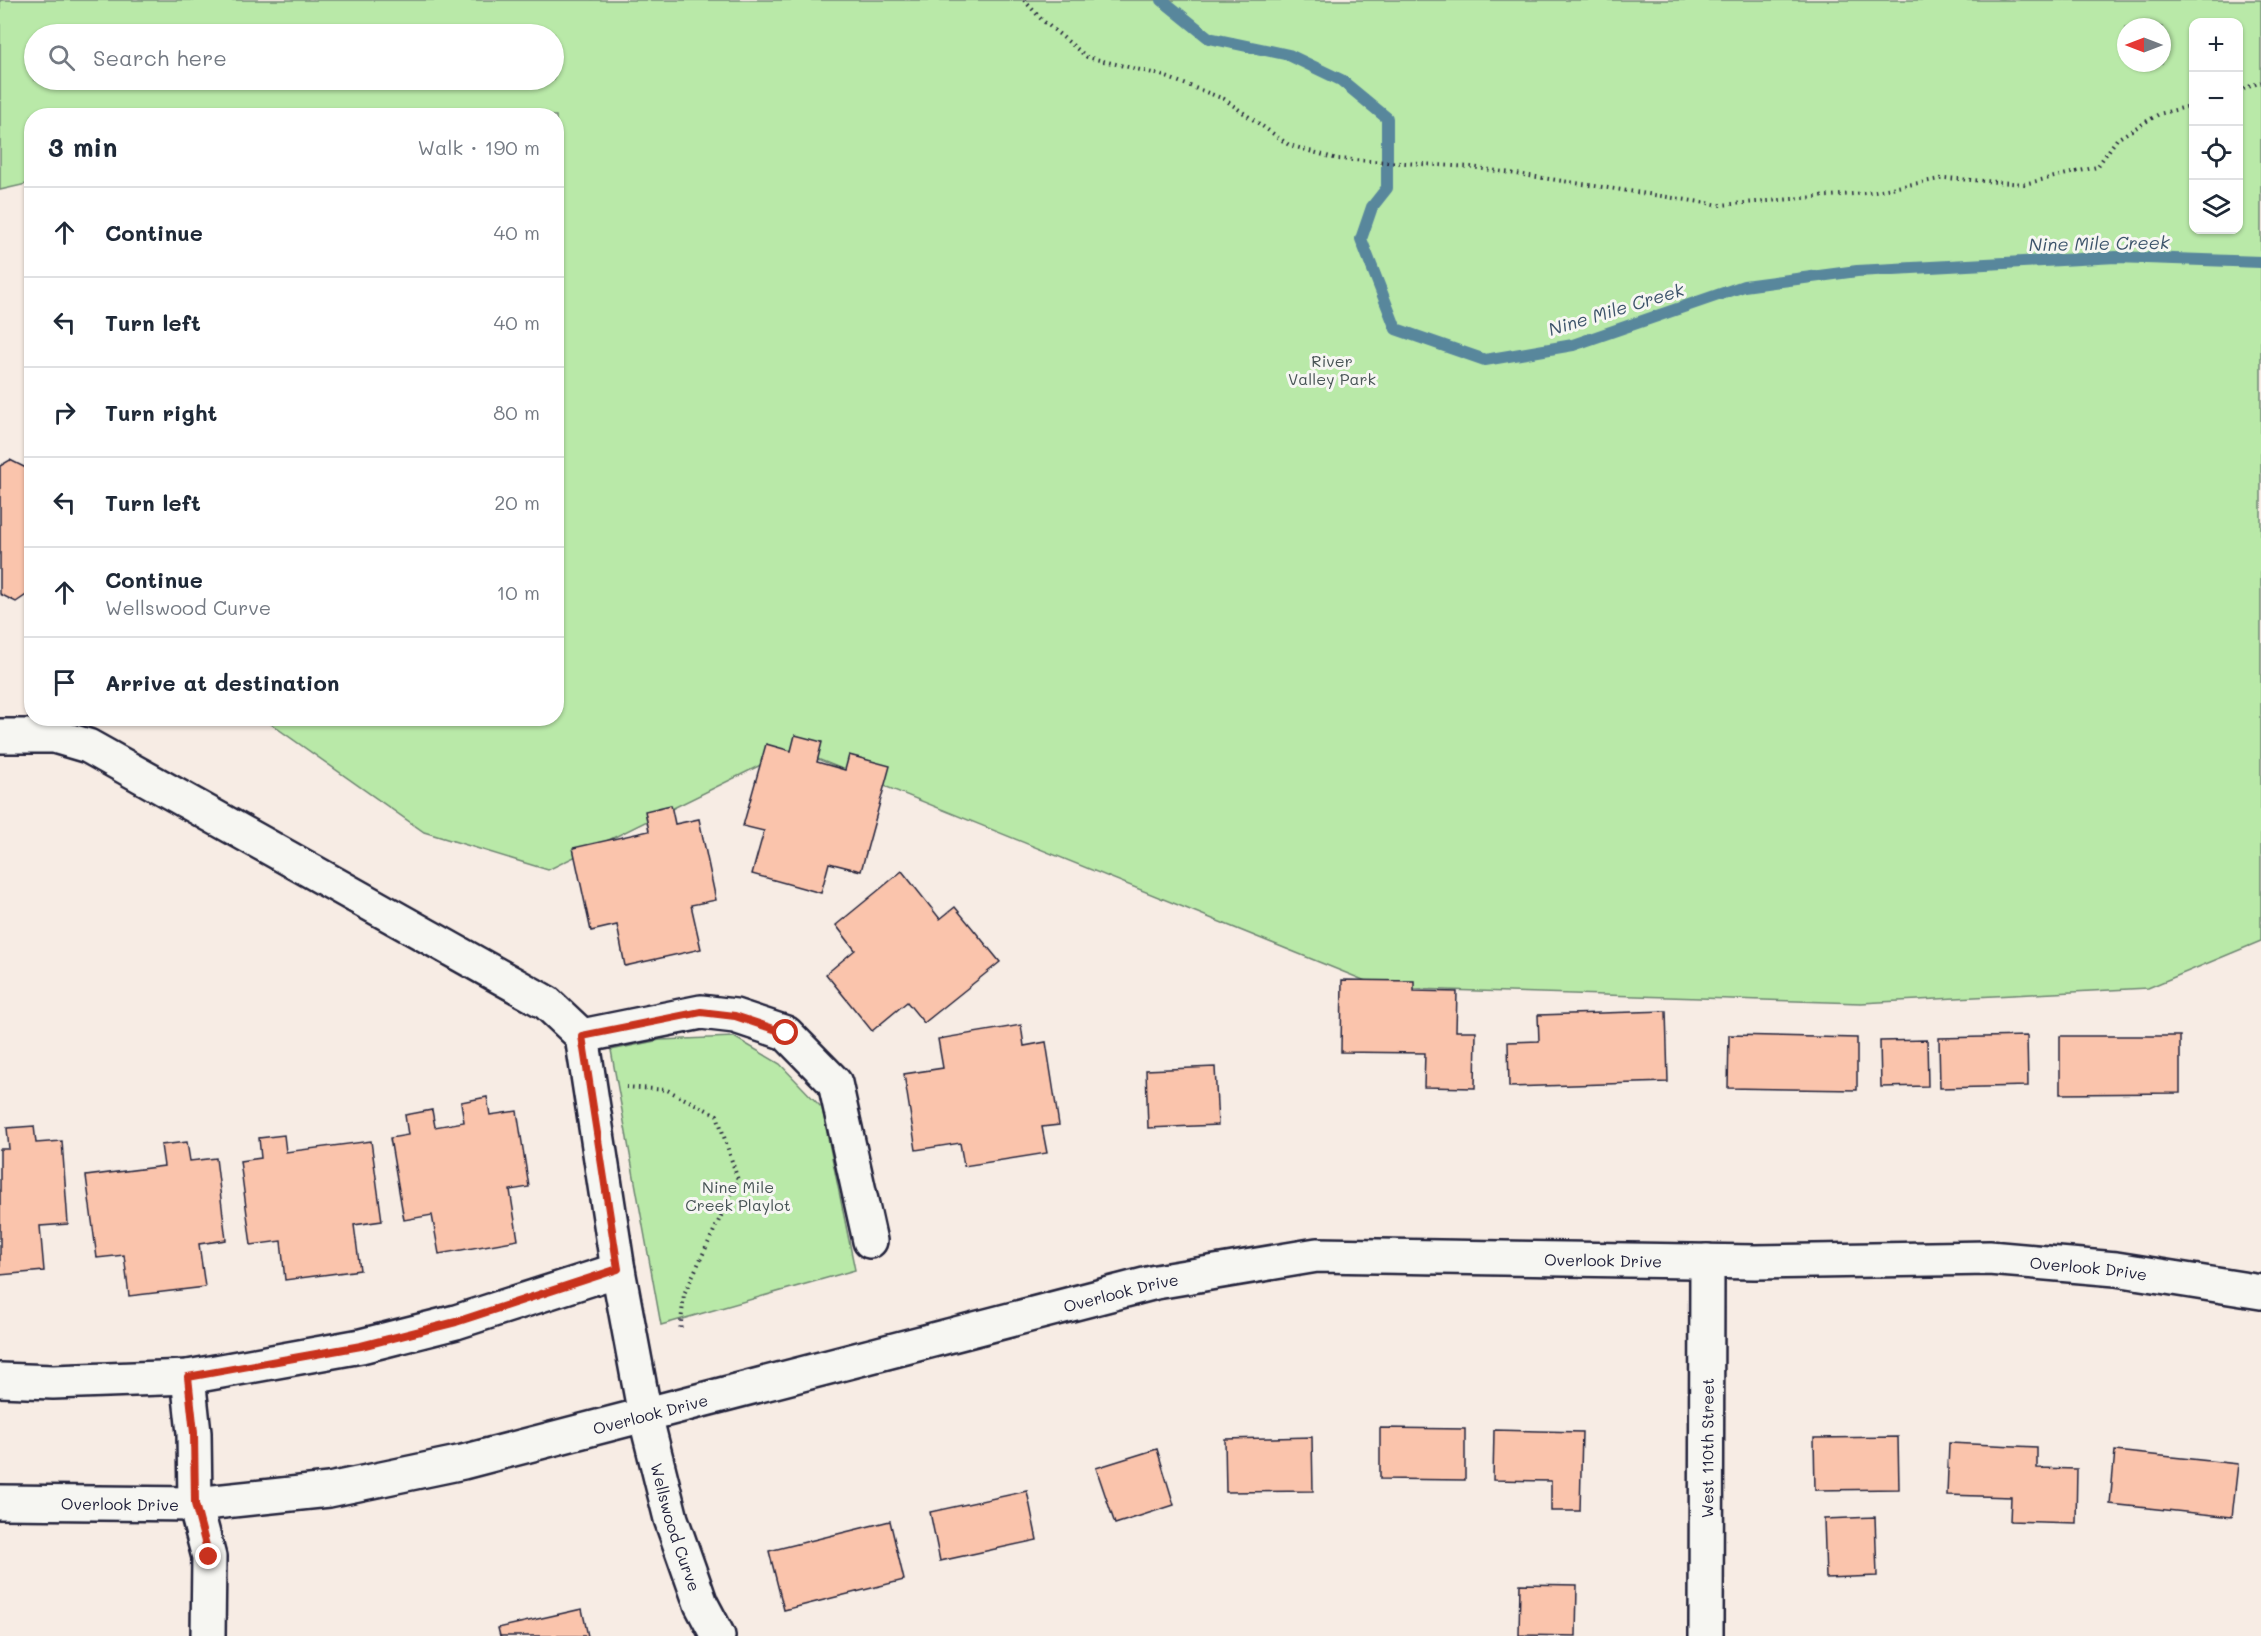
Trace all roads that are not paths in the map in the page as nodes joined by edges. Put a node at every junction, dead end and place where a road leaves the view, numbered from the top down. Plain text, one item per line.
1 (0, 736) edge
2 (582, 1036) junction
3 (870, 1241) dead end
4 (1707, 1261) junction
5 (618, 1269) junction
6 (2261, 1292) edge
7 (188, 1377) junction
8 (0, 1380) edge
9 (645, 1415) junction
10 (0, 1502) edge
11 (195, 1504) junction
12 (208, 1636) edge
13 (718, 1636) edge
14 (1706, 1636) edge

1 - 2 street
2 - 3 street
2 - 5 street, Wellswood Curve
4 - 6 street, Overlook Drive
4 - 9 street, Overlook Drive
4 - 14 street, West 110th Street
5 - 7 street
5 - 9 street, Wellswood Curve
7 - 8 street
7 - 11 street
9 - 11 street, Overlook Drive
9 - 13 street, Wellswood Curve
10 - 11 street, Overlook Drive
11 - 12 street

